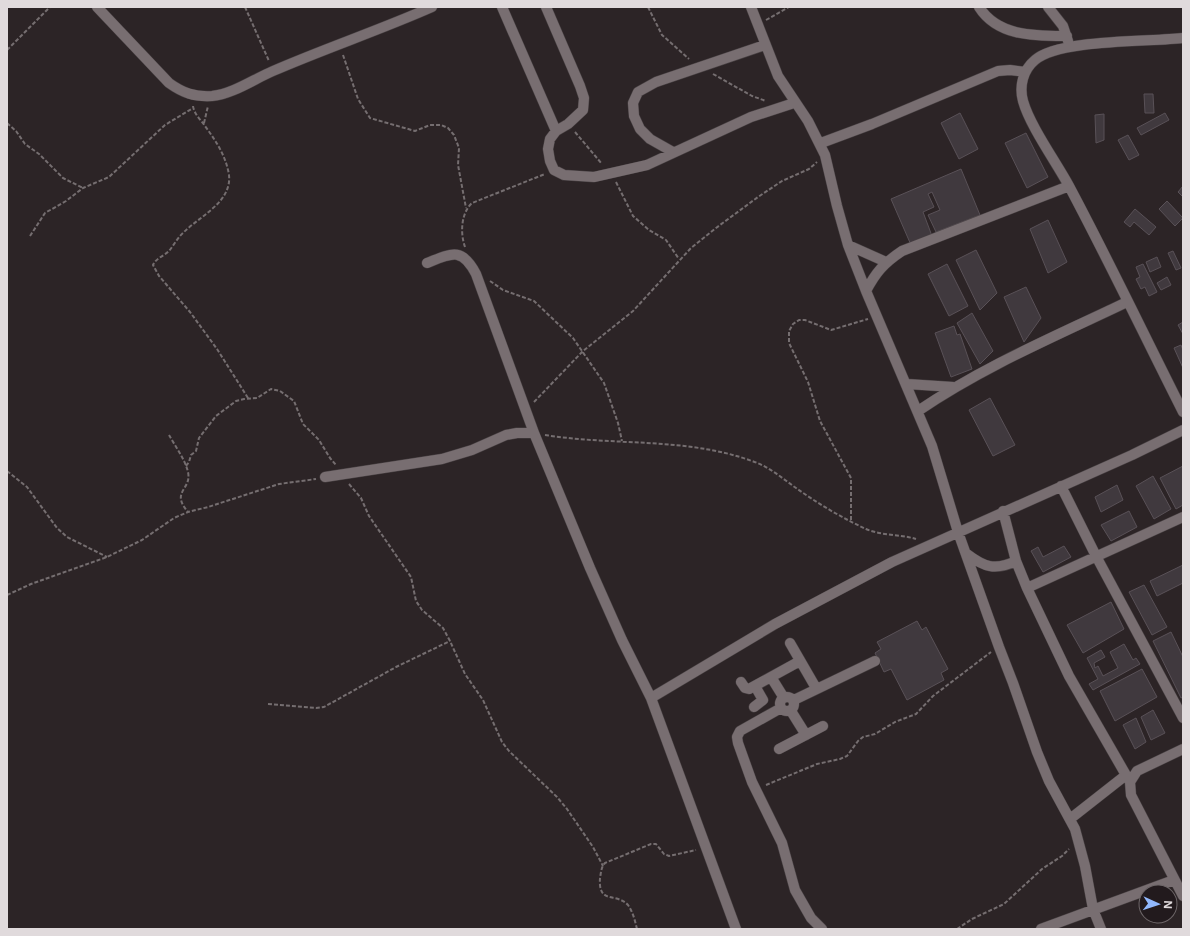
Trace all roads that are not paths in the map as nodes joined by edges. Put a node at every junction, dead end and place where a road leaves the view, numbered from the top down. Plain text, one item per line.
1 (96, 7) edge
2 (432, 7) edge
3 (502, 7) edge
4 (546, 7) edge
5 (751, 7) edge
6 (979, 7) edge
7 (1048, 7) edge
8 (410, 12) edge
9 (1067, 36) junction
10 (1183, 38) edge
11 (765, 45) junction
12 (1070, 47) junction
13 (1025, 72) junction
14 (794, 103) junction
15 (556, 131) junction
16 (820, 143) junction
17 (673, 152) junction
18 (1069, 186) junction
19 (848, 244) junction
20 (886, 262) junction
21 (428, 263) dead end
22 (866, 291) junction
23 (1127, 302) junction
24 (907, 384) junction
25 (953, 387) junction
26 (918, 411) junction
27 (1183, 412) edge
28 (1183, 430) edge
29 (534, 433) junction
30 (325, 477) road end
31 (1061, 486) junction
32 (1003, 511) junction
33 (1183, 517) edge
34 (958, 532) junction
35 (967, 554) junction
36 (1096, 556) junction
37 (1016, 561) junction
38 (1027, 588) junction
39 (790, 643) dead end
40 (800, 661) junction
41 (875, 661) dead end
42 (771, 677) junction
43 (741, 682) dead end
44 (755, 686) junction
45 (816, 688) junction
46 (651, 698) junction
47 (788, 704) junction
48 (754, 707) dead end
49 (1183, 718) edge
50 (822, 726) dead end
51 (806, 735) junction
52 (779, 749) dead end
53 (1183, 749) edge
54 (1128, 778) junction
55 (1070, 819) junction
56 (1174, 880) junction
57 (1183, 896) edge
58 (1093, 909) junction
59 (736, 929) edge
60 (822, 929) edge
61 (1041, 929) edge
62 (1101, 929) edge

1 - 8 street
2 - 8 street
3 - 15 street
4 - 15 street
5 - 11 street
6 - 9 street
7 - 9 street
9 - 12 street
10 - 12 street
11 - 14 street
11 - 17 street
12 - 13 street
13 - 16 street
13 - 18 street
14 - 16 street
14 - 17 street
15 - 17 street
16 - 19 street
18 - 20 street
18 - 23 street
19 - 20 street
19 - 22 street
20 - 22 street
21 - 29 street
22 - 24 street
23 - 25 street
23 - 27 street
24 - 25 street
24 - 26 street
25 - 26 street
26 - 34 street
28 - 31 street
29 - 30 street
29 - 46 street
31 - 32 street
31 - 36 street
32 - 34 street
32 - 37 street
33 - 36 street
34 - 35 street
34 - 46 street
35 - 37 street
35 - 55 street
36 - 38 street
36 - 49 street
37 - 38 street
38 - 54 street
39 - 40 street
40 - 42 street
40 - 45 street
41 - 45 street
42 - 44 street
42 - 47 street
43 - 44 street
44 - 48 street
45 - 47 street
46 - 59 street
47 - 51 street
47 - 60 street
50 - 51 street
51 - 52 street
53 - 54 street
54 - 55 street
54 - 56 street
55 - 58 street
56 - 57 street
56 - 58 street
58 - 61 street
58 - 62 street

